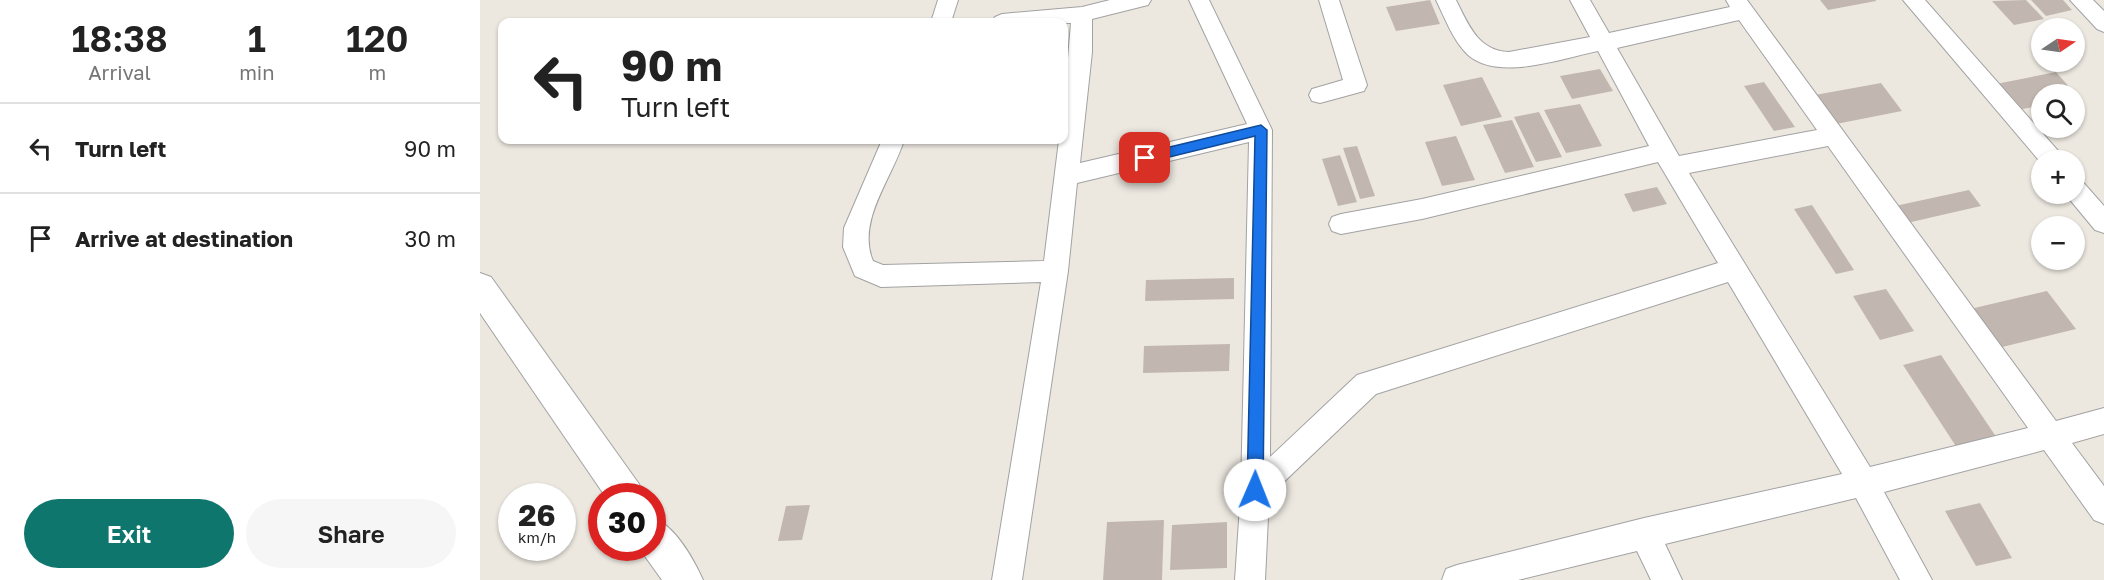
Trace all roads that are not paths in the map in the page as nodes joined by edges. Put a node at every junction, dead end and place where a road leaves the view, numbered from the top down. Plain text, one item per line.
1 (948, 0) edge
2 (1141, 0) edge
3 (1199, 0) edge
4 (1329, 0) edge
5 (1446, 0) edge
6 (1580, 0) edge
7 (1912, 0) edge
8 (2080, 0) edge
9 (1739, 5) edge
10 (1082, 14) junction
11 (942, 18) edge
12 (1042, 18) edge
13 (2104, 24) edge
14 (1605, 42) junction
15 (1320, 94) dead end
16 (1261, 130) junction
17 (1833, 136) junction
18 (891, 144) edge
19 (2043, 150) edge
20 (1669, 159) junction
21 (1065, 176) junction
22 (2085, 201) edge
23 (2104, 223) edge
24 (1341, 224) dead end
25 (1734, 269) junction
26 (1055, 271) junction
27 (480, 287) edge
28 (2104, 421) edge
29 (2049, 436) junction
30 (617, 483) edge
31 (1863, 483) junction
32 (1255, 490) junction
33 (2104, 510) edge
34 (1644, 533) junction
35 (666, 555) edge
36 (684, 580) edge
37 (1008, 580) edge
38 (1250, 580) edge
39 (1457, 580) edge
40 (1667, 580) edge
41 (1917, 580) edge

1 - 11 street
2 - 10 street
3 - 16 street
4 - 15 street
5 - 14 street
6 - 14 street
7 - 19 street
8 - 13 street
9 - 14 street
9 - 17 street
10 - 12 street
10 - 21 street
14 - 20 street
16 - 21 street
16 - 32 street
17 - 20 street
17 - 29 street
18 - 26 street
20 - 24 street
20 - 25 street
21 - 26 street
22 - 23 street
25 - 31 street
25 - 32 street
26 - 37 street
27 - 30 street
28 - 29 street
29 - 31 street
29 - 33 street
31 - 34 street
31 - 41 street
32 - 38 street
34 - 39 street
34 - 40 street
35 - 36 street

